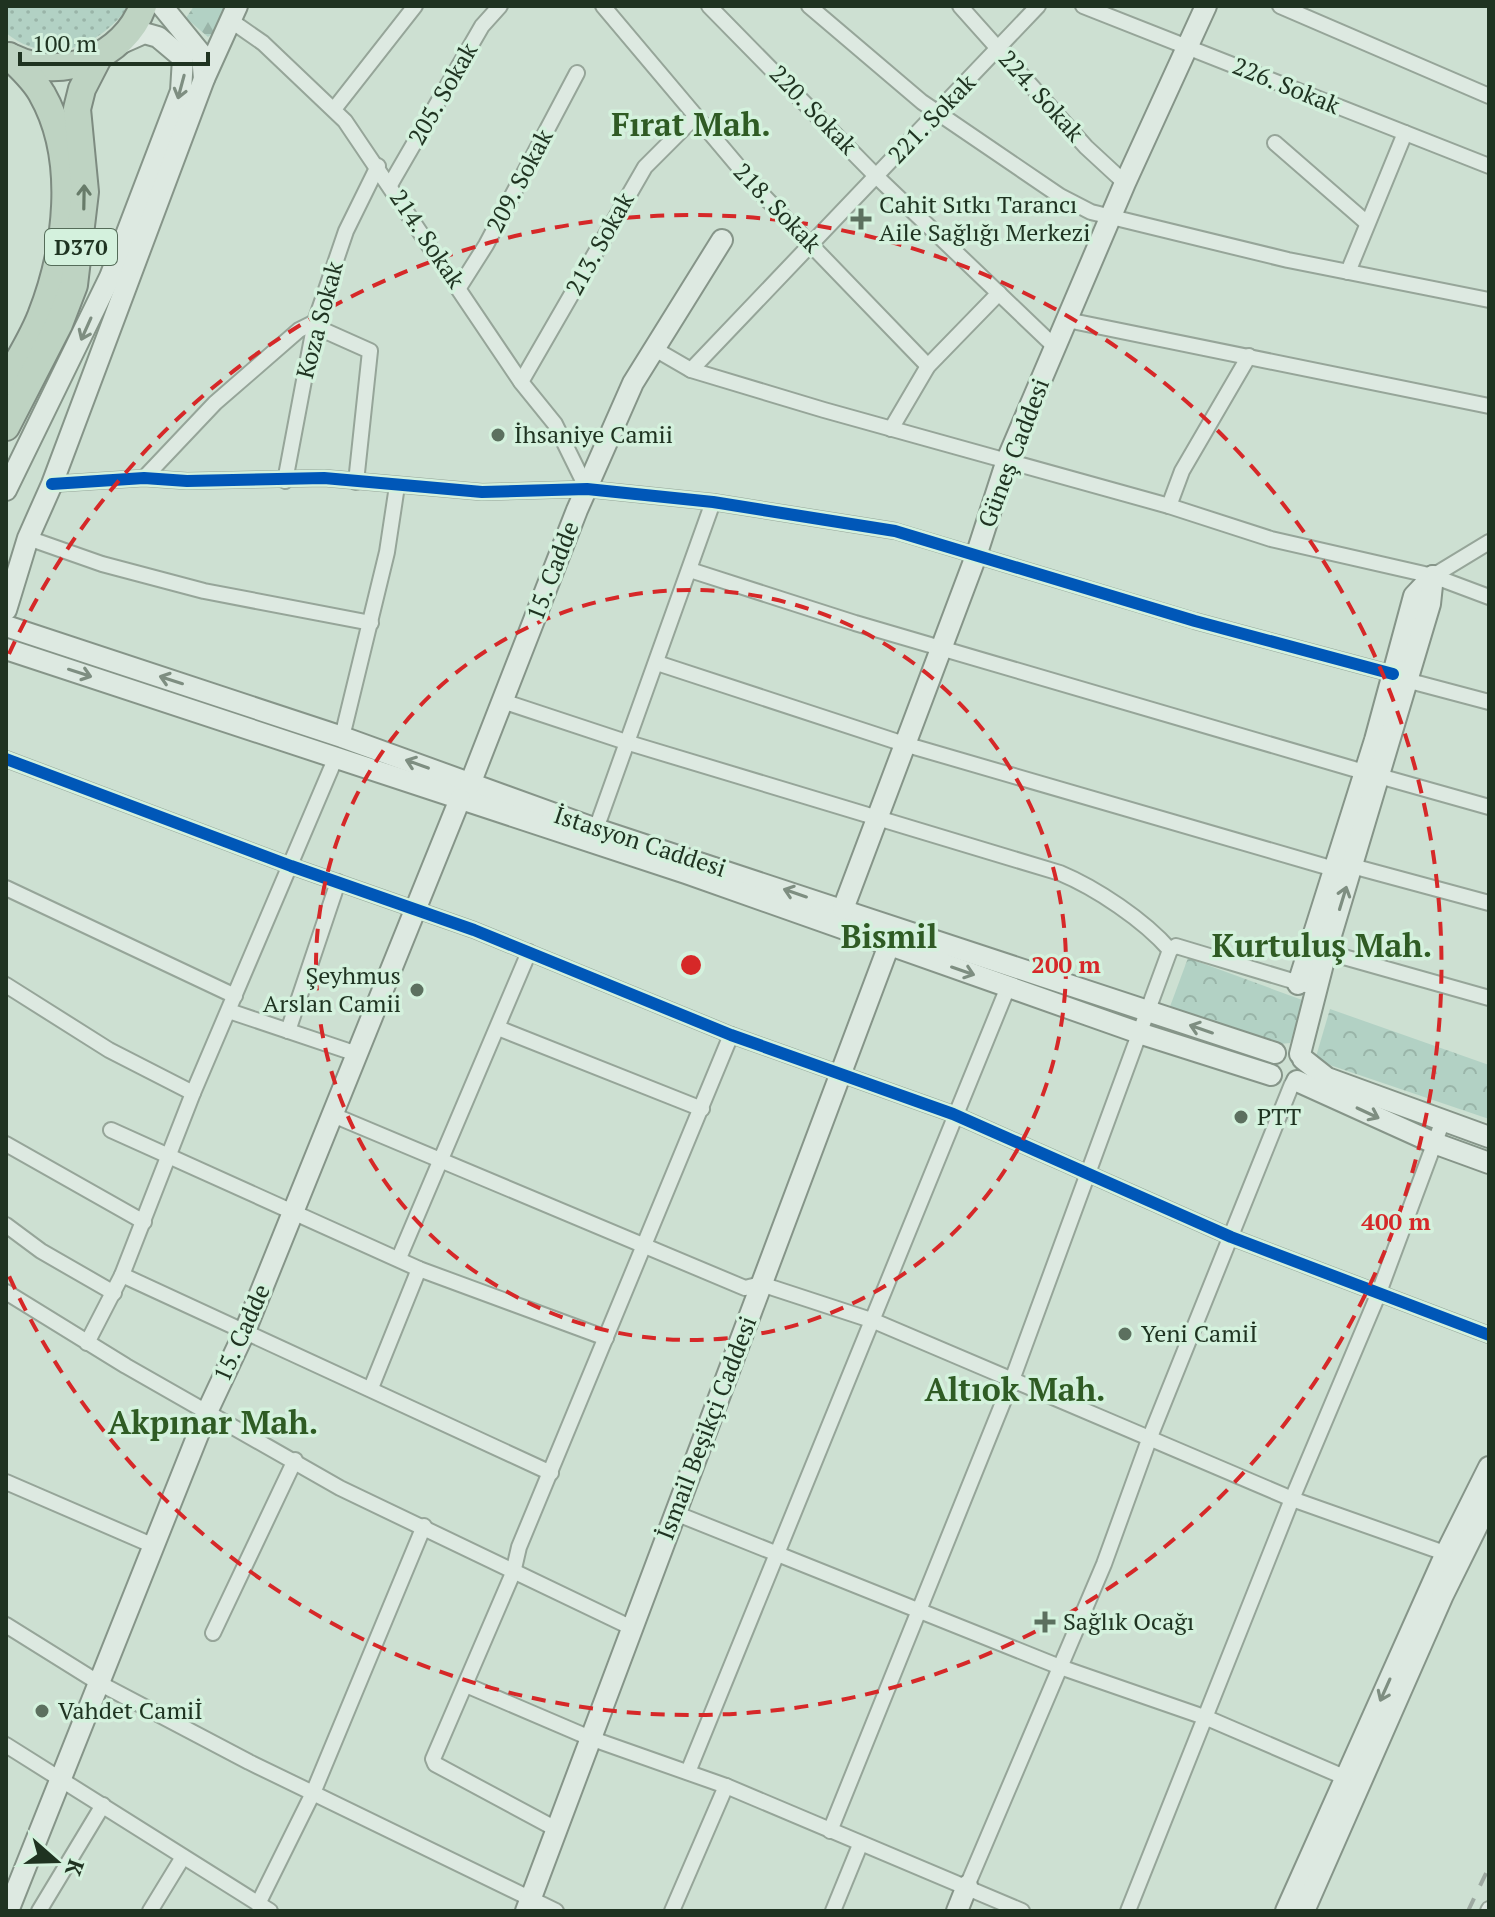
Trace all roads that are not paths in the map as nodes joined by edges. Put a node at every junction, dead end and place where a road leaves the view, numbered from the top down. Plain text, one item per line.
1 (143, 6) edge
2 (162, 6) edge
3 (415, 6) edge
4 (500, 6) edge
5 (603, 6) edge
6 (709, 6) edge
7 (809, 6) edge
8 (960, 6) edge
9 (1038, 6) edge
10 (1083, 6) edge
11 (1206, 6) edge
12 (1280, 6) edge
13 (234, 13) edge
14 (1187, 46) junction
15 (999, 48) junction
16 (108, 50) junction
17 (8, 56) edge
18 (577, 73) dead end
19 (204, 79) junction
20 (1489, 96) edge
21 (335, 108) junction
22 (938, 114) junction
23 (694, 118) junction
24 (1405, 133) junction
25 (1275, 143) dead end
26 (378, 166) junction
27 (1489, 166) edge
28 (876, 176) junction
29 (1125, 183) junction
30 (390, 185) junction
31 (1111, 217) junction
32 (1367, 223) junction
33 (722, 240) dead end
34 (811, 244) junction
35 (1348, 272) junction
36 (460, 286) junction
37 (999, 293) junction
38 (1489, 300) edge
39 (1067, 320) junction
40 (315, 322) junction
41 (1055, 347) junction
42 (653, 348) junction
43 (1249, 356) junction
44 (928, 366) junction
45 (691, 370) junction
46 (6, 382) edge
47 (521, 382) junction
48 (1489, 406) edge
49 (6, 427) edge
50 (891, 429) junction
51 (1007, 460) junction
52 (144, 478) junction
53 (285, 481) junction
54 (356, 482) junction
55 (52, 484) junction
56 (397, 486) junction
57 (587, 489) junction
58 (6, 490) edge
59 (713, 502) junction
60 (1169, 506) junction
61 (28, 538) junction
62 (1489, 542) edge
63 (976, 556) junction
64 (690, 570) junction
65 (1433, 576) junction
66 (1489, 597) edge
67 (6, 610) edge
68 (371, 623) junction
69 (6, 626) edge
70 (942, 647) junction
71 (6, 649) edge
72 (657, 663) junction
73 (1400, 677) junction
74 (502, 701) junction
75 (1489, 702) edge
76 (342, 737) junction
77 (629, 743) junction
78 (904, 744) junction
79 (336, 757) junction
80 (6, 759) edge
81 (1372, 774) junction
82 (465, 792) junction
83 (1489, 807) edge
84 (878, 818) junction
85 (596, 829) junction
86 (291, 866) junction
87 (1343, 868) junction
88 (338, 882) junction
89 (6, 888) edge
90 (1489, 903) edge
91 (415, 909) junction
92 (843, 909) junction
93 (889, 945) junction
94 (1170, 950) junction
95 (529, 952) junction
96 (1326, 952) junction
97 (6, 985) edge
98 (1308, 986) junction
99 (1008, 987) junction
100 (235, 996) junction
101 (1489, 998) edge
102 (229, 1011) junction
103 (1150, 1012) junction
104 (498, 1028) junction
105 (288, 1031) junction
106 (1142, 1034) junction
107 (731, 1035) junction
108 (1275, 1053) junction
109 (357, 1054) junction
110 (1302, 1057) junction
111 (840, 1073) junction
112 (1271, 1075) junction
113 (1294, 1082) junction
114 (193, 1093) junction
115 (702, 1109) junction
116 (953, 1114) junction
117 (333, 1115) junction
118 (1442, 1123) junction
119 (111, 1130) dead end
120 (1489, 1137) edge
121 (1434, 1143) junction
122 (6, 1144) edge
123 (170, 1156) junction
124 (441, 1163) junction
125 (1489, 1163) edge
126 (1089, 1172) junction
127 (293, 1212) junction
128 (144, 1222) junction
129 (6, 1225) edge
130 (1231, 1237) junction
131 (645, 1245) junction
132 (399, 1258) junction
133 (419, 1269) junction
134 (122, 1275) junction
135 (761, 1284) junction
136 (6, 1292) edge
137 (114, 1293) junction
138 (1378, 1295) junction
139 (874, 1321) junction
140 (245, 1331) junction
141 (1489, 1335) edge
142 (606, 1338) junction
143 (87, 1343) junction
144 (1012, 1380) junction
145 (371, 1388) junction
146 (207, 1412) junction
147 (1150, 1437) junction
148 (295, 1460) junction
149 (1489, 1467) edge
150 (551, 1473) junction
151 (6, 1482) edge
152 (1292, 1499) junction
153 (1489, 1502) edge
154 (675, 1513) junction
155 (424, 1526) junction
156 (154, 1546) junction
157 (779, 1555) junction
158 (1452, 1556) junction
159 (513, 1573) junction
160 (921, 1610) junction
161 (6, 1625) edge
162 (630, 1627) junction
163 (213, 1633) dead end
164 (1060, 1667) junction
165 (99, 1683) junction
166 (466, 1685) junction
167 (1207, 1718) junction
168 (590, 1738) junction
169 (6, 1745) edge
170 (688, 1772) junction
171 (62, 1779) junction
172 (1354, 1781) junction
173 (726, 1786) junction
174 (313, 1793) junction
175 (103, 1805) junction
176 (556, 1829) junction
177 (830, 1831) junction
178 (860, 1845) junction
179 (183, 1857) junction
180 (967, 1886) junction
181 (528, 1906) edge
182 (264, 1908) edge
183 (8, 1911) edge
184 (39, 1911) edge
185 (150, 1911) edge
186 (556, 1911) edge
187 (672, 1911) edge
188 (833, 1911) edge
189 (957, 1911) edge
190 (1022, 1911) edge
191 (1128, 1911) edge
192 (1286, 1911) edge
193 (1304, 1911) edge

1 - 16 highway
2 - 19 street
3 - 21 street
4 - 30 street, 205. Sokak
5 - 23 street, 218. Sokak
6 - 28 street, 220. Sokak
7 - 22 street
8 - 15 street, 224. Sokak
9 - 15 street, 221. Sokak
10 - 14 street, 226. Sokak
11 - 14 street, Güneş Caddesi
12 - 20 street
13 - 19 street
13 - 21 street, 214. Sokak
14 - 24 street, 226. Sokak
14 - 29 street, Güneş Caddesi
15 - 22 street, 221. Sokak
15 - 29 street, 224. Sokak
16 - 17 highway
49 -> 16 highway, D370
16 -> 58 street
17 - 46 highway, D370
18 - 36 street, 209. Sokak
19 - 55 street
21 - 26 street, 214. Sokak
22 - 28 street, 221. Sokak
22 - 31 street
23 - 34 street, 218. Sokak
23 - 47 street, 213. Sokak
24 - 27 street, 226. Sokak
24 - 32 street
25 - 32 street
26 - 30 street, 214. Sokak
26 - 40 street, Koza Sokak
28 - 34 street, 221. Sokak
28 - 37 street, 220. Sokak
29 - 31 street, Güneş Caddesi
30 - 36 street, 214. Sokak
31 - 35 street
31 - 39 street, Güneş Caddesi
32 - 35 street
33 - 42 street, 15. Cadde
34 - 44 street, 218. Sokak
34 - 45 street, 221. Sokak
35 - 38 street
36 - 47 street, 214. Sokak
37 - 41 street, 220. Sokak
37 - 44 street
39 - 41 street, Güneş Caddesi
39 - 43 street
40 - 52 street
40 - 53 street, Koza Sokak
40 - 54 street
41 - 51 street, Güneş Caddesi
42 - 45 street
42 - 57 street, 15. Cadde
43 - 48 street
43 - 60 street
44 - 50 street
45 - 50 street
47 - 57 street, 214. Sokak
50 - 51 street
51 - 60 street
51 - 63 street, Güneş Caddesi
52 - 53 street
52 - 55 street
53 - 54 street
54 - 56 street
55 - 61 street
56 - 57 street
56 - 68 street
57 - 59 street
57 - 74 street, 15. Cadde
59 - 63 street
59 - 64 street
60 - 65 street
61 - 67 street
61 - 68 street
62 - 65 street
63 - 70 street, Güneş Caddesi
63 - 73 street
64 - 70 street
64 - 72 street
65 - 66 street
65 - 73 street
68 - 76 street
76 -> 69 street, İstasyon Caddesi
70 - 78 street, Güneş Caddesi
70 - 81 street
71 -> 79 street, İstasyon Caddesi
72 - 77 street
72 - 78 street
73 - 75 street
73 - 81 street
74 - 77 street
74 - 82 street, 15. Cadde
82 -> 76 street, İstasyon Caddesi
77 - 84 street
77 - 85 street
78 - 84 street, Güneş Caddesi
78 - 87 street
79 - 82 street, İstasyon Caddesi
79 - 86 street
80 - 86 street
81 - 83 street
81 - 87 street
82 - 85 street, İstasyon Caddesi
82 - 91 street, 15. Cadde
82 - 93 street, İstasyon Caddesi
84 - 92 street, Güneş Caddesi
84 - 94 street
92 -> 85 street, İstasyon Caddesi
86 - 88 street
86 - 100 street
87 - 90 street
96 -> 87 street
87 - 98 street
88 - 91 street
88 - 105 street
89 - 100 street
91 - 95 street
91 - 109 street, 15. Cadde
92 - 103 street, İstasyon Caddesi
93 -> 99 street, İstasyon Caddesi
93 - 111 street, İsmail Beşikçi Caddesi
94 - 98 street
94 - 103 street
95 - 104 street
95 - 107 street
96 - 98 street
96 - 101 street
97 - 114 street
98 - 110 street
99 - 106 street, İstasyon Caddesi
99 - 116 street
100 - 102 street
102 - 105 street
102 - 114 street
103 - 106 street
108 -> 103 street, İstasyon Caddesi
104 - 115 street
104 - 124 street
105 - 109 street
106 - 112 street, İstasyon Caddesi
106 - 126 street
107 - 111 street
107 - 115 street
108 - 110 street
108 - 112 street
109 - 117 street, 15. Cadde
110 - 113 street
110 - 118 street
111 - 116 street
111 - 135 street, İsmail Beşikçi Caddesi
112 - 113 street
113 -> 121 street
113 - 130 street
114 - 123 street
115 - 131 street
116 - 126 street
116 - 139 street
117 - 124 street
117 - 127 street, 15. Cadde
118 - 120 street
118 - 121 street
119 - 123 street
121 - 125 street
121 - 138 street
122 - 128 street
123 - 127 street
123 - 128 street
124 - 131 street
124 - 132 street
126 - 130 street
126 - 144 street
127 - 132 street
127 - 140 street, 15. Cadde
128 - 134 street
129 - 137 street
130 - 138 street
130 - 147 street
131 - 135 street
131 - 142 street
132 - 133 street
133 - 142 street
133 - 145 street
134 - 137 street
134 - 140 street
135 - 139 street
135 - 154 street, İsmail Beşikçi Caddesi
136 - 143 street
137 - 143 street
138 - 141 street
138 - 152 street
139 - 144 street
139 - 157 street
140 - 145 street
140 - 146 street, 15. Cadde
142 - 150 street
143 - 146 street
144 - 147 street
144 - 160 street
145 - 150 street
146 - 148 street
146 - 156 street, 15. Cadde
147 - 152 street
147 - 164 street
148 - 155 street
148 - 163 street
149 - 158 street
150 - 159 street
151 - 156 street
152 - 158 street
152 - 167 street
153 - 158 street
154 - 157 street
154 - 162 street, İsmail Beşikçi Caddesi
155 - 159 street
155 - 174 street
156 - 165 street, 15. Cadde
157 - 160 street
157 - 170 street
158 - 172 street
159 - 162 street
159 - 166 street
160 - 164 street
160 - 177 street
161 - 165 street
162 - 168 street, İsmail Beşikçi Caddesi
164 - 167 street
164 - 180 street
165 - 171 street, 15. Cadde
165 - 174 street
166 - 168 street
166 - 176 street
167 - 172 street
167 - 191 street
168 - 170 street
168 - 176 street, İsmail Beşikçi Caddesi
169 - 171 street
170 - 173 street
171 - 175 street
171 - 183 street, 15. Cadde
172 - 192 street
172 - 193 street
173 - 177 street
173 - 187 street
174 - 181 street
174 - 182 street
175 - 179 street
175 - 184 street
176 - 181 street, İsmail Beşikçi Caddesi
177 - 178 street
178 - 180 street
178 - 188 street
179 - 182 street
179 - 185 street
180 - 189 street
180 - 190 street
181 - 186 street

